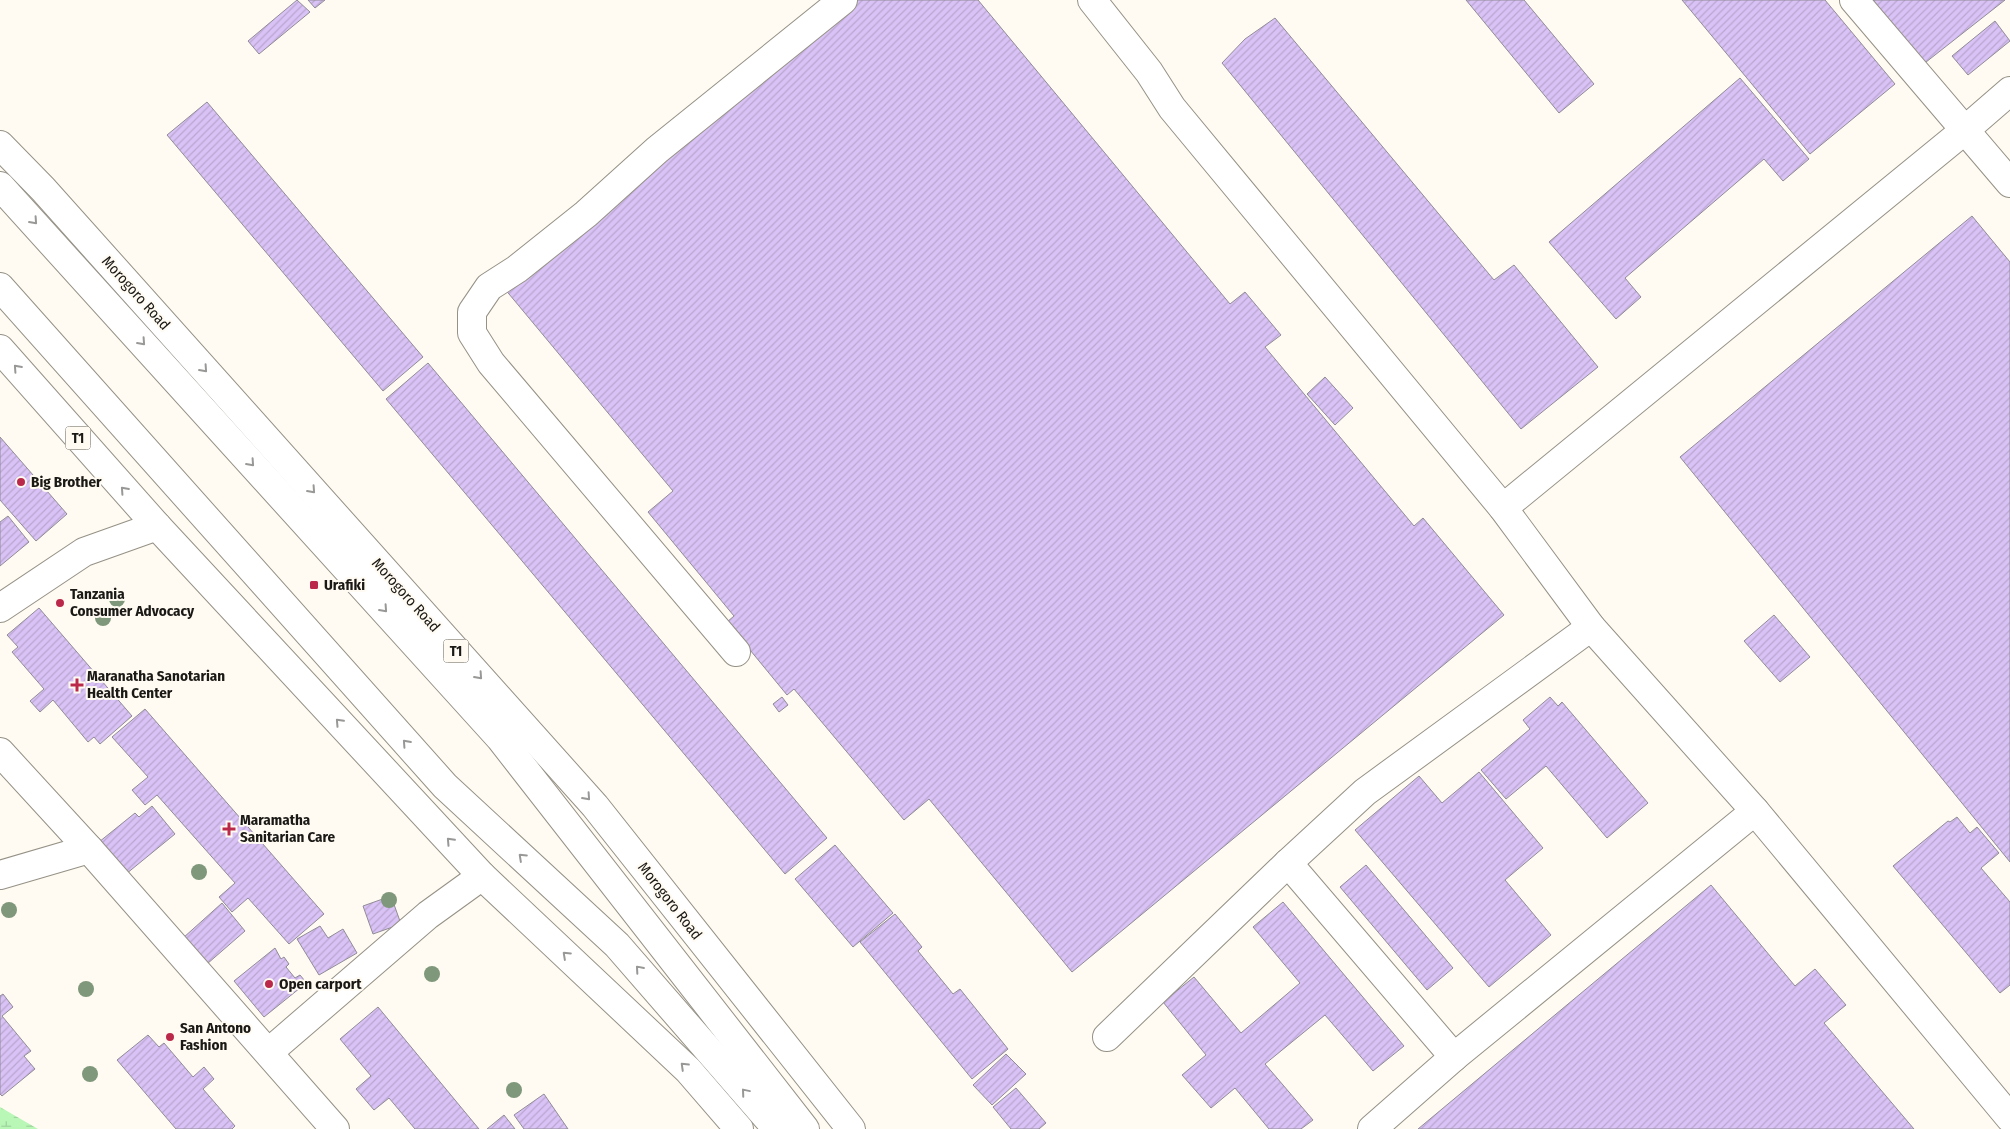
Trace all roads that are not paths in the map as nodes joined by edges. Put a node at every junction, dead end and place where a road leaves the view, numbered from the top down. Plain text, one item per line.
1 (843, 0) edge
2 (1092, 0) edge
3 (1854, 0) edge
4 (2010, 91) edge
5 (1965, 130) junction
6 (0, 145) edge
7 (2010, 183) edge
8 (0, 186) edge
9 (0, 287) edge
10 (0, 349) edge
11 (1503, 508) junction
12 (157, 526) junction
13 (0, 608) edge
14 (1592, 627) junction
15 (736, 652) dead end
16 (0, 752) edge
17 (1755, 811) junction
18 (89, 849) junction
19 (1288, 863) junction
20 (0, 875) edge
21 (482, 876) junction
22 (1107, 1037) dead end
23 (269, 1052) junction
24 (1454, 1058) junction
25 (2010, 1118) edge
26 (335, 1129) edge
27 (739, 1129) edge
28 (777, 1129) edge
29 (805, 1129) edge
30 (851, 1129) edge
31 (1372, 1129) edge

1 - 15 main road
2 - 11 main road
3 - 5 main road
4 - 5 main road
5 - 7 main road
5 - 11 main road
6 -> 30 main road, Morogoro Road / T1
8 -> 29 main road, Morogoro Road
28 -> 9 main road
12 -> 10 main road, T1
11 - 14 main road
12 - 13 main road
21 -> 12 main road, T1
14 - 17 main road
14 - 19 main road
16 - 18 main road
17 - 24 main road
17 - 25 main road
18 - 20 main road
18 - 23 main road
19 - 22 main road
19 - 24 main road
21 - 23 main road
27 -> 21 main road, T1
23 - 26 main road
24 - 31 main road

